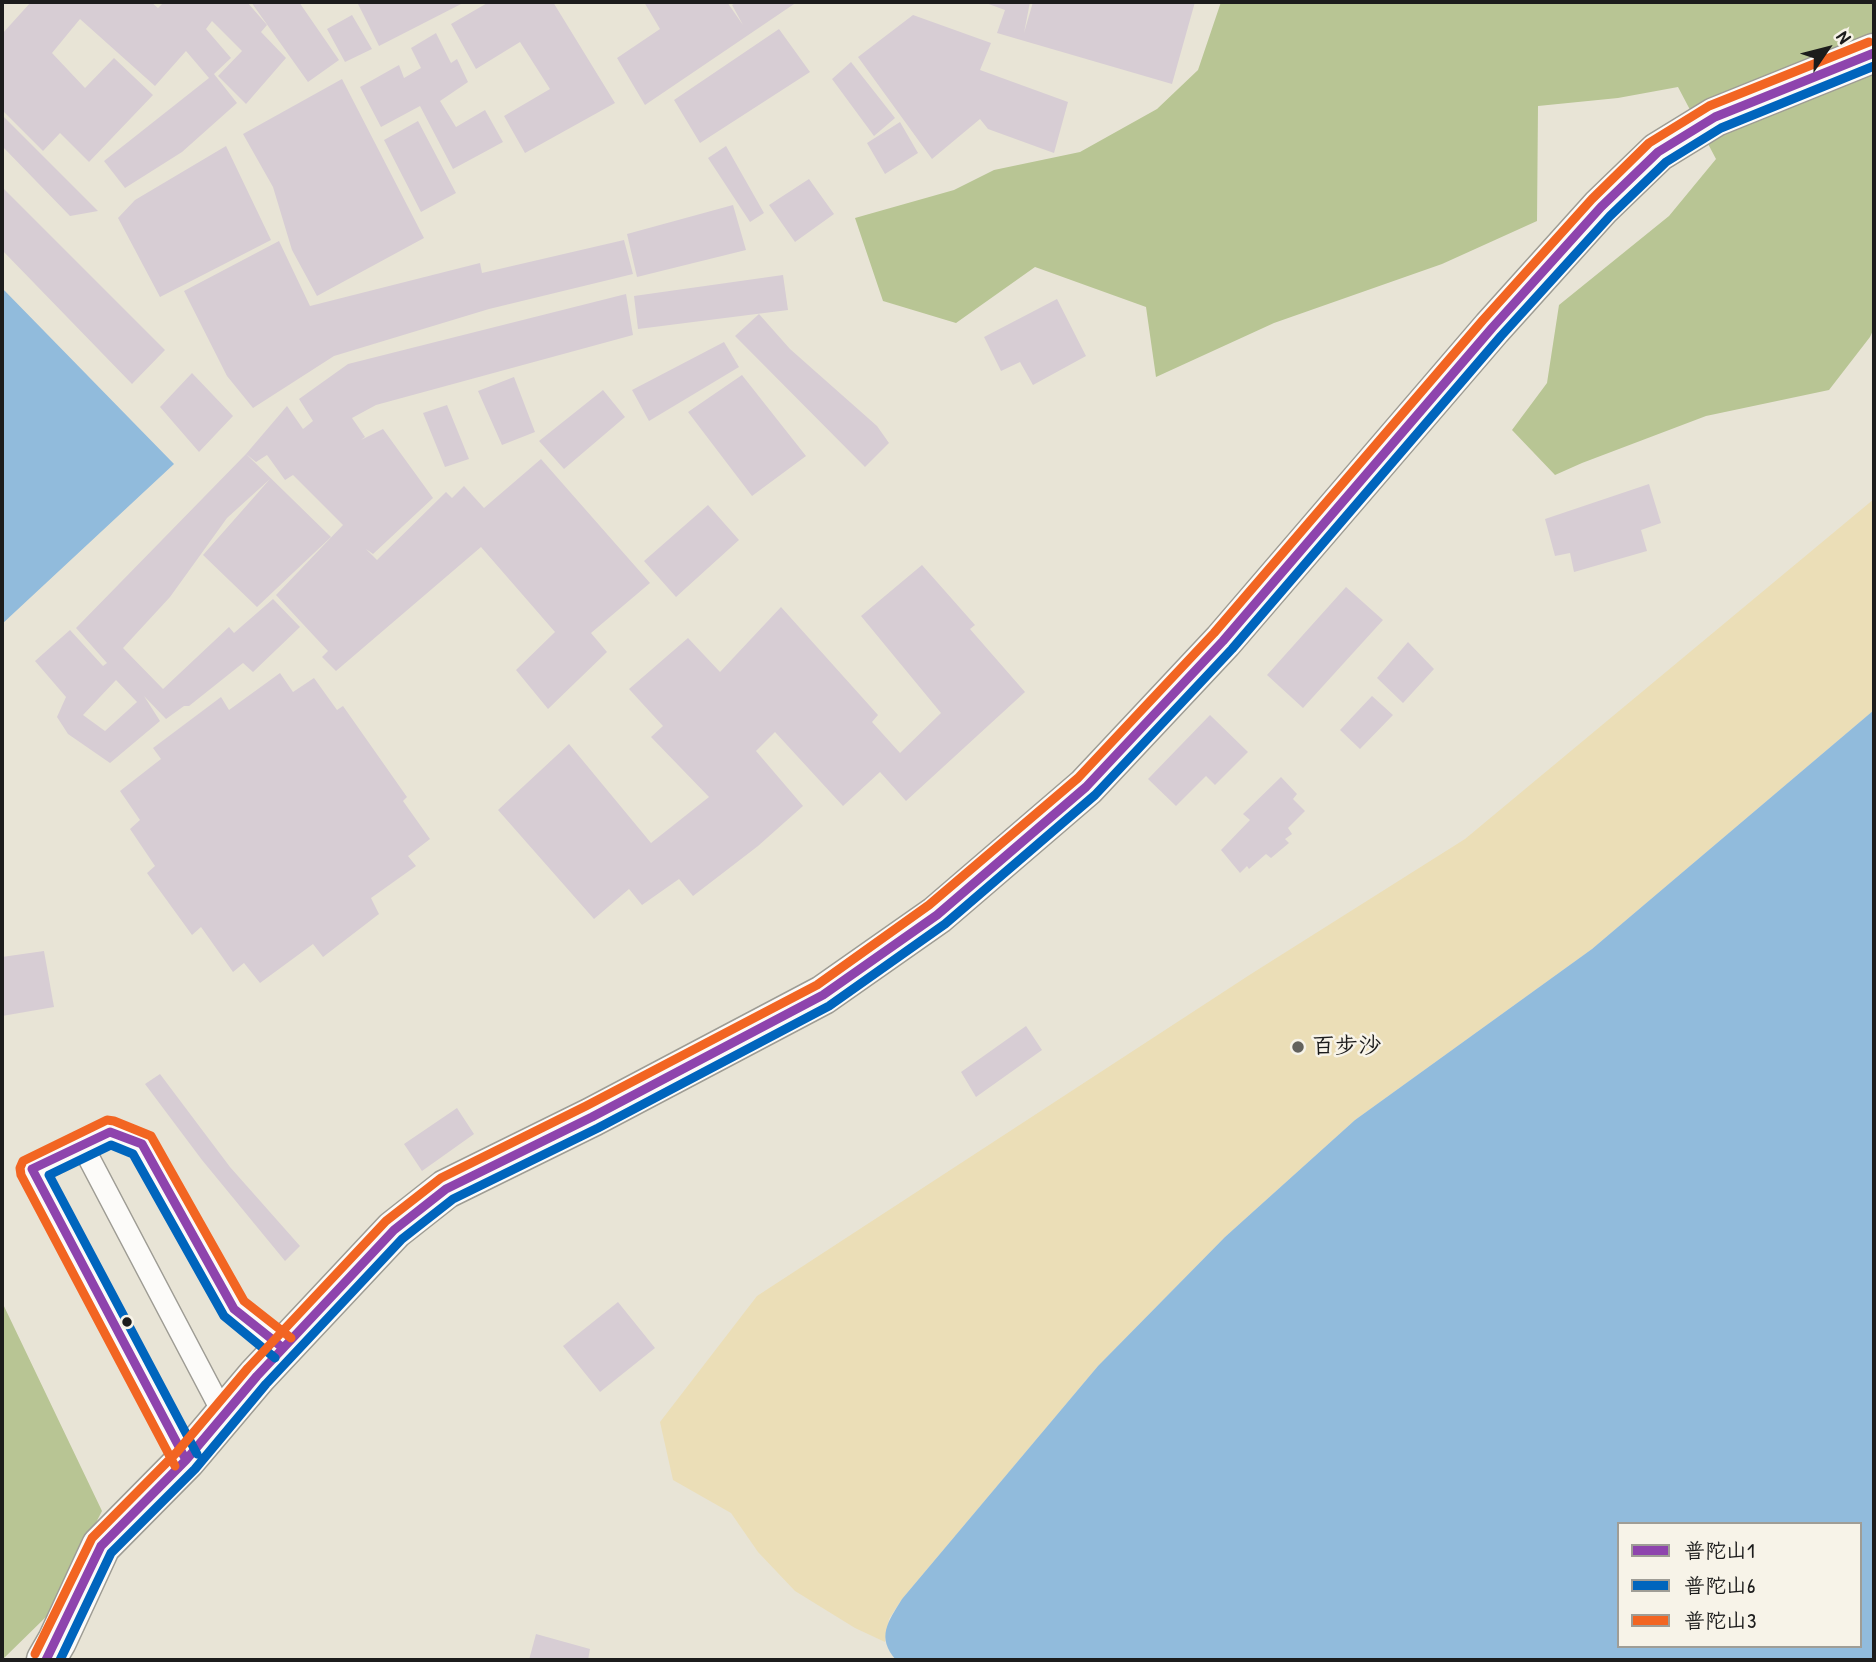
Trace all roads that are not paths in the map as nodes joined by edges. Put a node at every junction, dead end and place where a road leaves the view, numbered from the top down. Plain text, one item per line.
1 (1874, 53) edge
2 (82, 1145) junction
3 (283, 1348) junction
4 (224, 1415) junction
5 (186, 1460) junction
6 (46, 1660) edge

1 - 3 street
2 - 3 lane
2 - 4 lane
2 - 5 lane
3 - 4 street
4 - 5 street
5 - 6 street

